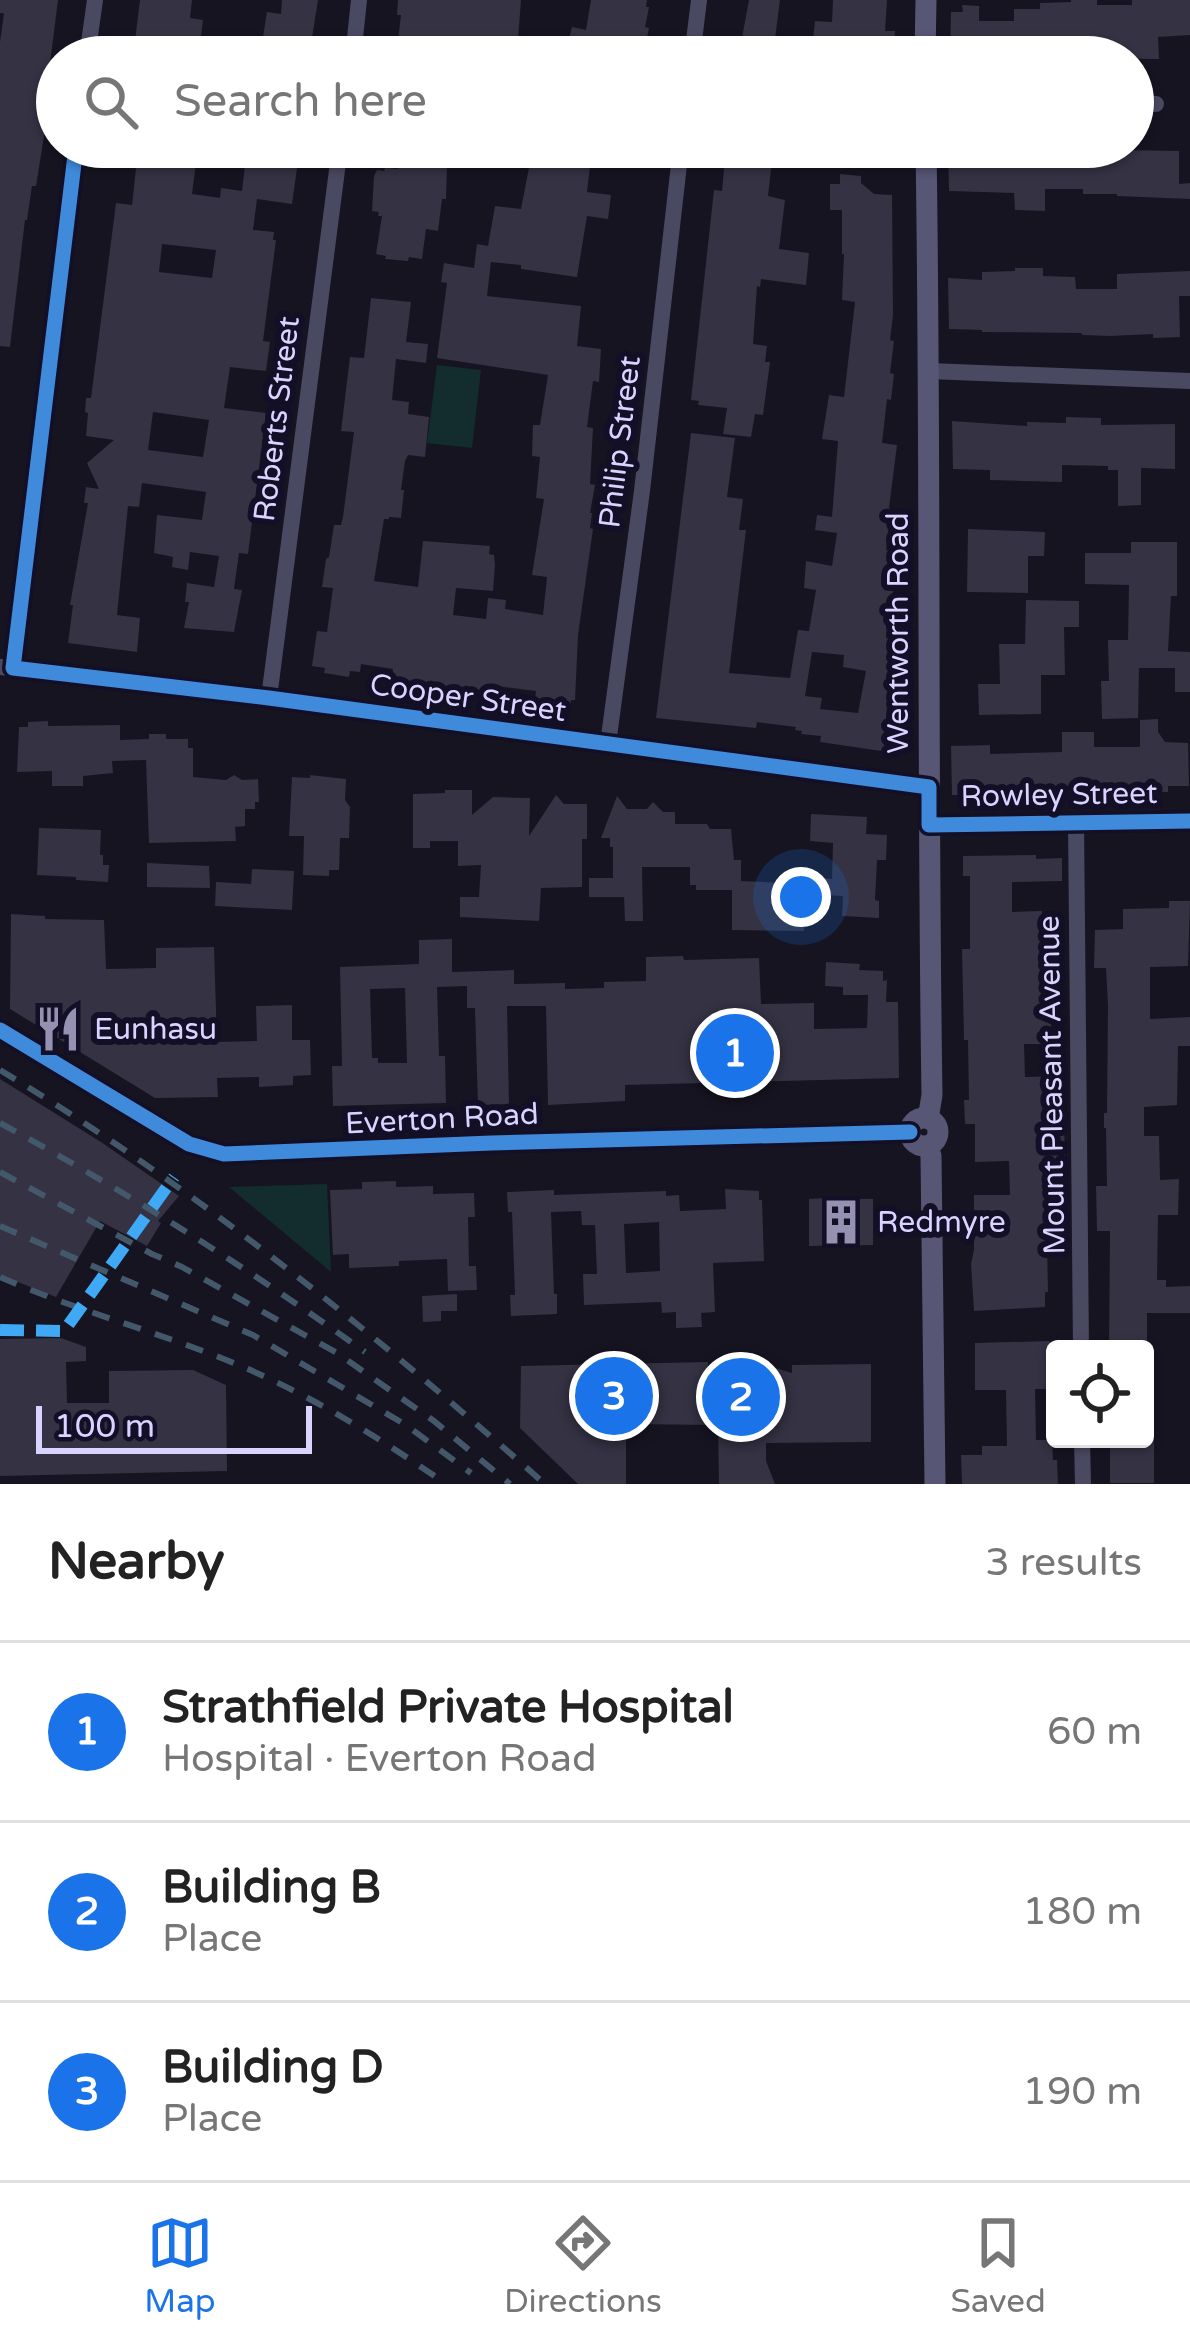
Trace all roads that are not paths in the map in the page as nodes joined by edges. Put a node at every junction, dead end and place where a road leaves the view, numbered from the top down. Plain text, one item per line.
1 (94, 0) edge
2 (359, 0) edge
3 (699, 0) edge
4 (926, 0) edge
5 (90, 36) edge
6 (355, 36) edge
7 (695, 36) edge
8 (926, 36) edge
9 (73, 168) edge
10 (337, 168) edge
11 (679, 168) edge
12 (926, 168) edge
13 (929, 371) junction
14 (1190, 381) edge
15 (6, 667) edge
16 (269, 698) junction
17 (608, 744) junction
18 (928, 787) junction
19 (1076, 821) junction
20 (1190, 821) edge
21 (929, 825) junction
22 (3, 1029) edge
23 (922, 1132) junction
24 (1081, 1340) edge
25 (1082, 1448) edge
26 (935, 1484) edge
27 (1082, 1484) edge

1 - 5 street
2 - 6 street
3 - 7 street
4 - 8 street
9 - 15 street
10 - 16 street, Roberts Street
11 - 17 street, Philip Street
12 - 13 street, Wentworth Road
13 - 14 street
13 - 18 street, Wentworth Road
15 - 16 street, Cooper Street
16 - 17 street, Cooper Street
17 - 18 street, Cooper Street
18 - 21 street, Wentworth Road
19 - 20 street, Rowley Street
19 - 21 street, Rowley Street
19 - 24 street, Mount Pleasant Avenue
21 - 23 street, Wentworth Road
22 - 23 street, Everton Road
23 - 26 street, Wentworth Road
25 - 27 street

